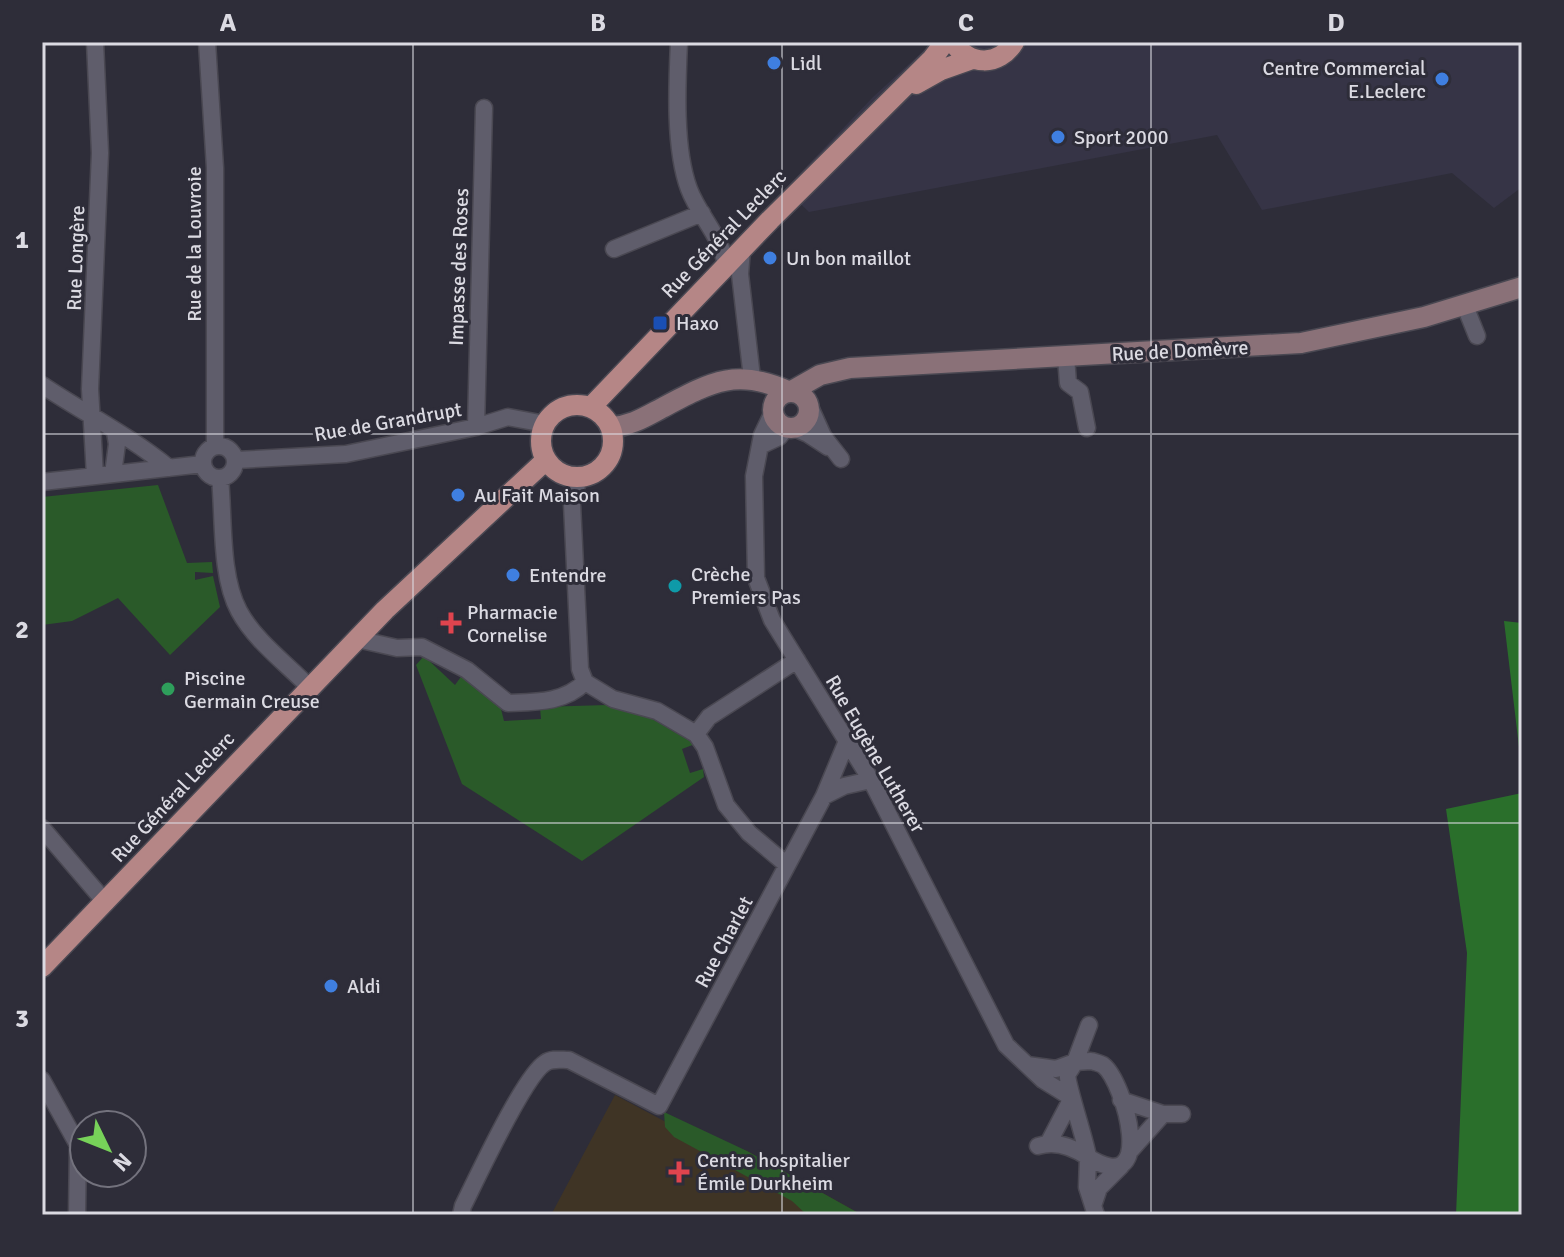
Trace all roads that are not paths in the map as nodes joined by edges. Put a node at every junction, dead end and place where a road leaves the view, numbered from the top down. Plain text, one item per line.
1 (95, 42) edge
2 (207, 42) edge
3 (679, 42) edge
4 (945, 42) edge
5 (953, 42) edge
6 (1014, 42) edge
7 (972, 59) junction
8 (894, 95) junction
9 (484, 108) dead end
10 (702, 213) junction
11 (614, 249) dead end
12 (742, 249) junction
13 (726, 266) junction
14 (1522, 287) edge
15 (1465, 306) junction
16 (1477, 336) dead end
17 (1066, 357) junction
18 (831, 372) junction
19 (749, 380) junction
20 (42, 385) edge
21 (790, 392) junction
22 (591, 407) junction
23 (810, 407) junction
24 (92, 419) junction
25 (784, 423) junction
26 (545, 424) junction
27 (476, 427) junction
28 (611, 427) junction
29 (1087, 428) dead end
30 (115, 432) junction
31 (215, 446) junction
32 (236, 460) junction
33 (546, 460) junction
34 (203, 464) junction
35 (169, 468) junction
36 (113, 474) junction
37 (95, 476) junction
38 (579, 477) junction
39 (220, 478) junction
40 (42, 482) edge
41 (357, 639) junction
42 (797, 660) junction
43 (585, 682) junction
44 (310, 688) junction
45 (696, 734) junction
46 (847, 741) junction
47 (871, 780) junction
48 (824, 796) junction
49 (42, 828) edge
50 (787, 865) junction
51 (106, 903) junction
52 (42, 967) edge
53 (1075, 1062) junction
54 (1102, 1064) junction
55 (1027, 1065) junction
56 (42, 1080) edge
57 (1072, 1098) junction
58 (1121, 1100) junction
59 (1163, 1114) junction
60 (1182, 1114) dead end
61 (1131, 1150) junction
62 (1088, 1157) junction
63 (1122, 1165) junction
64 (1094, 1211) edge
65 (77, 1215) edge
66 (461, 1215) edge

1 - 24 street, Rue Longère
2 - 31 street, Rue de la Louvroie
3 - 10 street
4 - 8 main road, Rue Général Leclerc
5 - 7 main road
6 - 7 main road, Rue Général Leclerc
7 - 8 main road, Rue Général Leclerc
8 - 12 main road, Rue Général Leclerc
9 - 27 street, Impasse des Roses
10 - 11 street
10 - 13 street
12 - 13 main road, Rue Général Leclerc
12 - 19 street
13 - 22 main road, Rue Général Leclerc
14 - 15 street, Rue de Domèvre
15 - 16 street
15 - 17 street, Rue de Domèvre
17 - 18 street, Rue de Domèvre
17 - 29 street
18 - 21 street, Rue de Domèvre
18 - 23 street
19 - 21 street
19 - 25 street
19 - 28 street
20 - 24 street
21 - 23 street
21 - 25 street
22 - 26 main road
22 - 28 main road
23 - 25 street
23 - 25 street
24 - 30 street
24 - 37 street, Rue Longère
25 - 42 street, Rue Eugène Lutherer
26 - 27 street, Rue de Grandrupt
26 - 33 main road
27 - 32 street, Rue de Grandrupt
28 - 38 main road
30 - 35 street
30 - 36 street
31 - 32 street
31 - 34 street
32 - 39 street
33 - 38 main road
33 - 41 main road, Rue Général Leclerc
34 - 35 street
34 - 39 street
35 - 36 street
36 - 37 street
37 - 40 street
38 - 43 street
39 - 44 street
41 - 43 street
41 - 44 main road, Rue Général Leclerc
42 - 45 street
42 - 46 street, Rue Eugène Lutherer
43 - 45 street
44 - 51 main road, Rue Général Leclerc
45 - 50 street
46 - 47 street, Rue Eugène Lutherer
46 - 48 street, Rue Charlet
47 - 48 street
47 - 55 street, Rue Eugène Lutherer
48 - 50 street, Rue Charlet
49 - 51 street
50 - 66 street, Rue Charlet
51 - 52 main road, Rue Général Leclerc
53 - 54 street
53 - 54 street
53 - 55 street
53 - 57 street
54 - 58 street
55 - 57 street, Rue Eugène Lutherer
56 - 65 street
57 - 62 street
57 - 62 street
58 - 59 street
58 - 61 street
59 - 60 street
59 - 61 street
61 - 63 street
62 - 63 street
62 - 64 street
63 - 64 street

